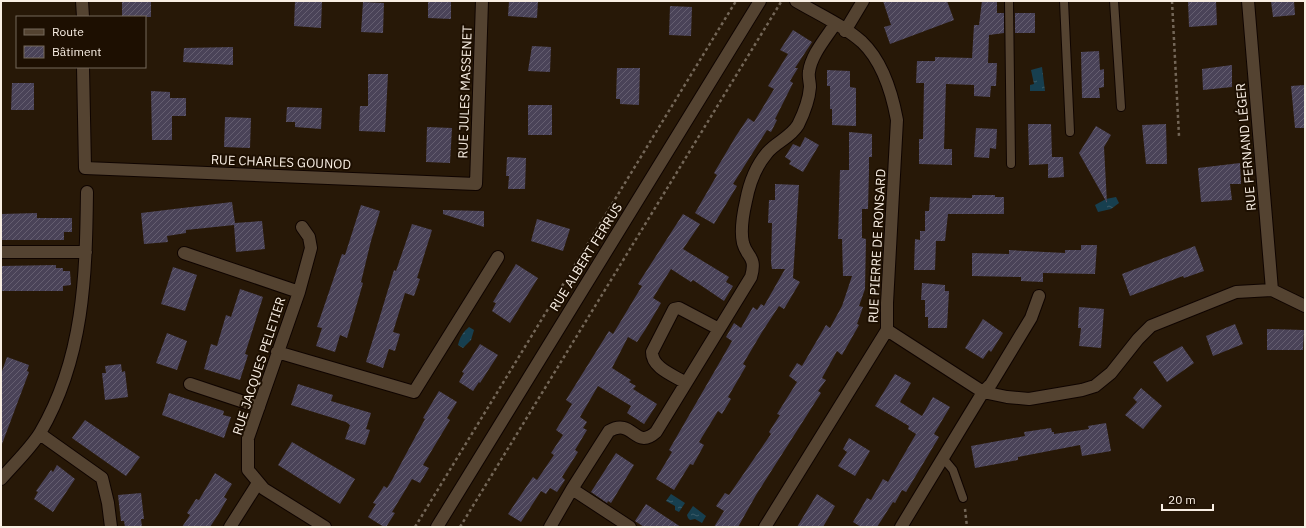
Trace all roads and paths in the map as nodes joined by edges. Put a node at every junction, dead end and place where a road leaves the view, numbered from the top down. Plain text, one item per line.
1 (82, 1) edge
2 (482, 1) edge
3 (736, 1) edge
4 (760, 1) edge
5 (782, 1) edge
6 (796, 1) edge
7 (863, 1) edge
8 (1009, 1) edge
9 (1064, 1) edge
10 (1114, 1) edge
11 (1172, 1) edge
12 (1248, 1) edge
13 (83, 16) edge
14 (840, 27) junction
15 (83, 68) edge
16 (1121, 107) dead end
17 (1070, 132) dead end
18 (1179, 136) dead end
19 (1011, 164) dead end
20 (476, 184) joint
21 (87, 192) dead end
22 (302, 227) dead end
23 (1, 252) edge
24 (86, 252) junction
25 (184, 253) dead end
26 (498, 257) dead end
27 (1272, 290) junction
28 (299, 292) junction
29 (1039, 296) dead end
30 (1305, 306) edge
31 (719, 329) junction
32 (887, 330) junction
33 (277, 352) junction
34 (686, 383) junction
35 (190, 384) dead end
36 (983, 392) junction
37 (259, 407) junction
38 (40, 434) junction
39 (943, 458) junction
40 (1, 479) edge
41 (258, 483) junction
42 (572, 489) junction
43 (963, 498) joint
44 (111, 527) edge
45 (230, 527) edge
46 (325, 527) edge
47 (415, 527) edge
48 (437, 527) edge
49 (460, 527) edge
50 (550, 527) edge
51 (630, 527) edge
52 (765, 527) edge
53 (901, 527) edge
54 (966, 527) edge

1 - 13 street
2 - 20 street, RUE JULES MASSENET
3 - 47 path, RUE ALBERT FERRUS
4 - 48 street, RUE ALBERT FERRUS
5 - 49 path
6 - 14 street, RUE PIERRE DE RONSARD
7 - 14 street
8 - 19 lane
9 - 17 lane
10 - 16 lane
11 - 18 path
12 - 27 street, RUE FERNAND LÉGER
14 - 31 street
14 - 32 street, RUE PIERRE DE RONSARD
15 - 20 street, RUE CHARLES GOUNOD
21 - 24 street
22 - 28 street, RUE JACQUES PELETIER
23 - 24 street
24 - 38 street
25 - 28 street
26 - 33 street
27 - 30 street
27 - 36 street
28 - 33 street, RUE JACQUES PELETIER
29 - 36 street
31 - 34 street
31 - 34 street
32 - 36 street
32 - 52 street, RUE PIERRE DE RONSARD
33 - 37 street, RUE JACQUES PELETIER
34 - 42 street
35 - 37 street
36 - 39 street
37 - 41 street, RUE JACQUES PELETIER
38 - 40 street
38 - 44 street
39 - 43 lane
39 - 53 street
41 - 45 street
41 - 46 street, RUE JACQUES PELETIER
42 - 50 street
42 - 51 street
43 - 54 path

